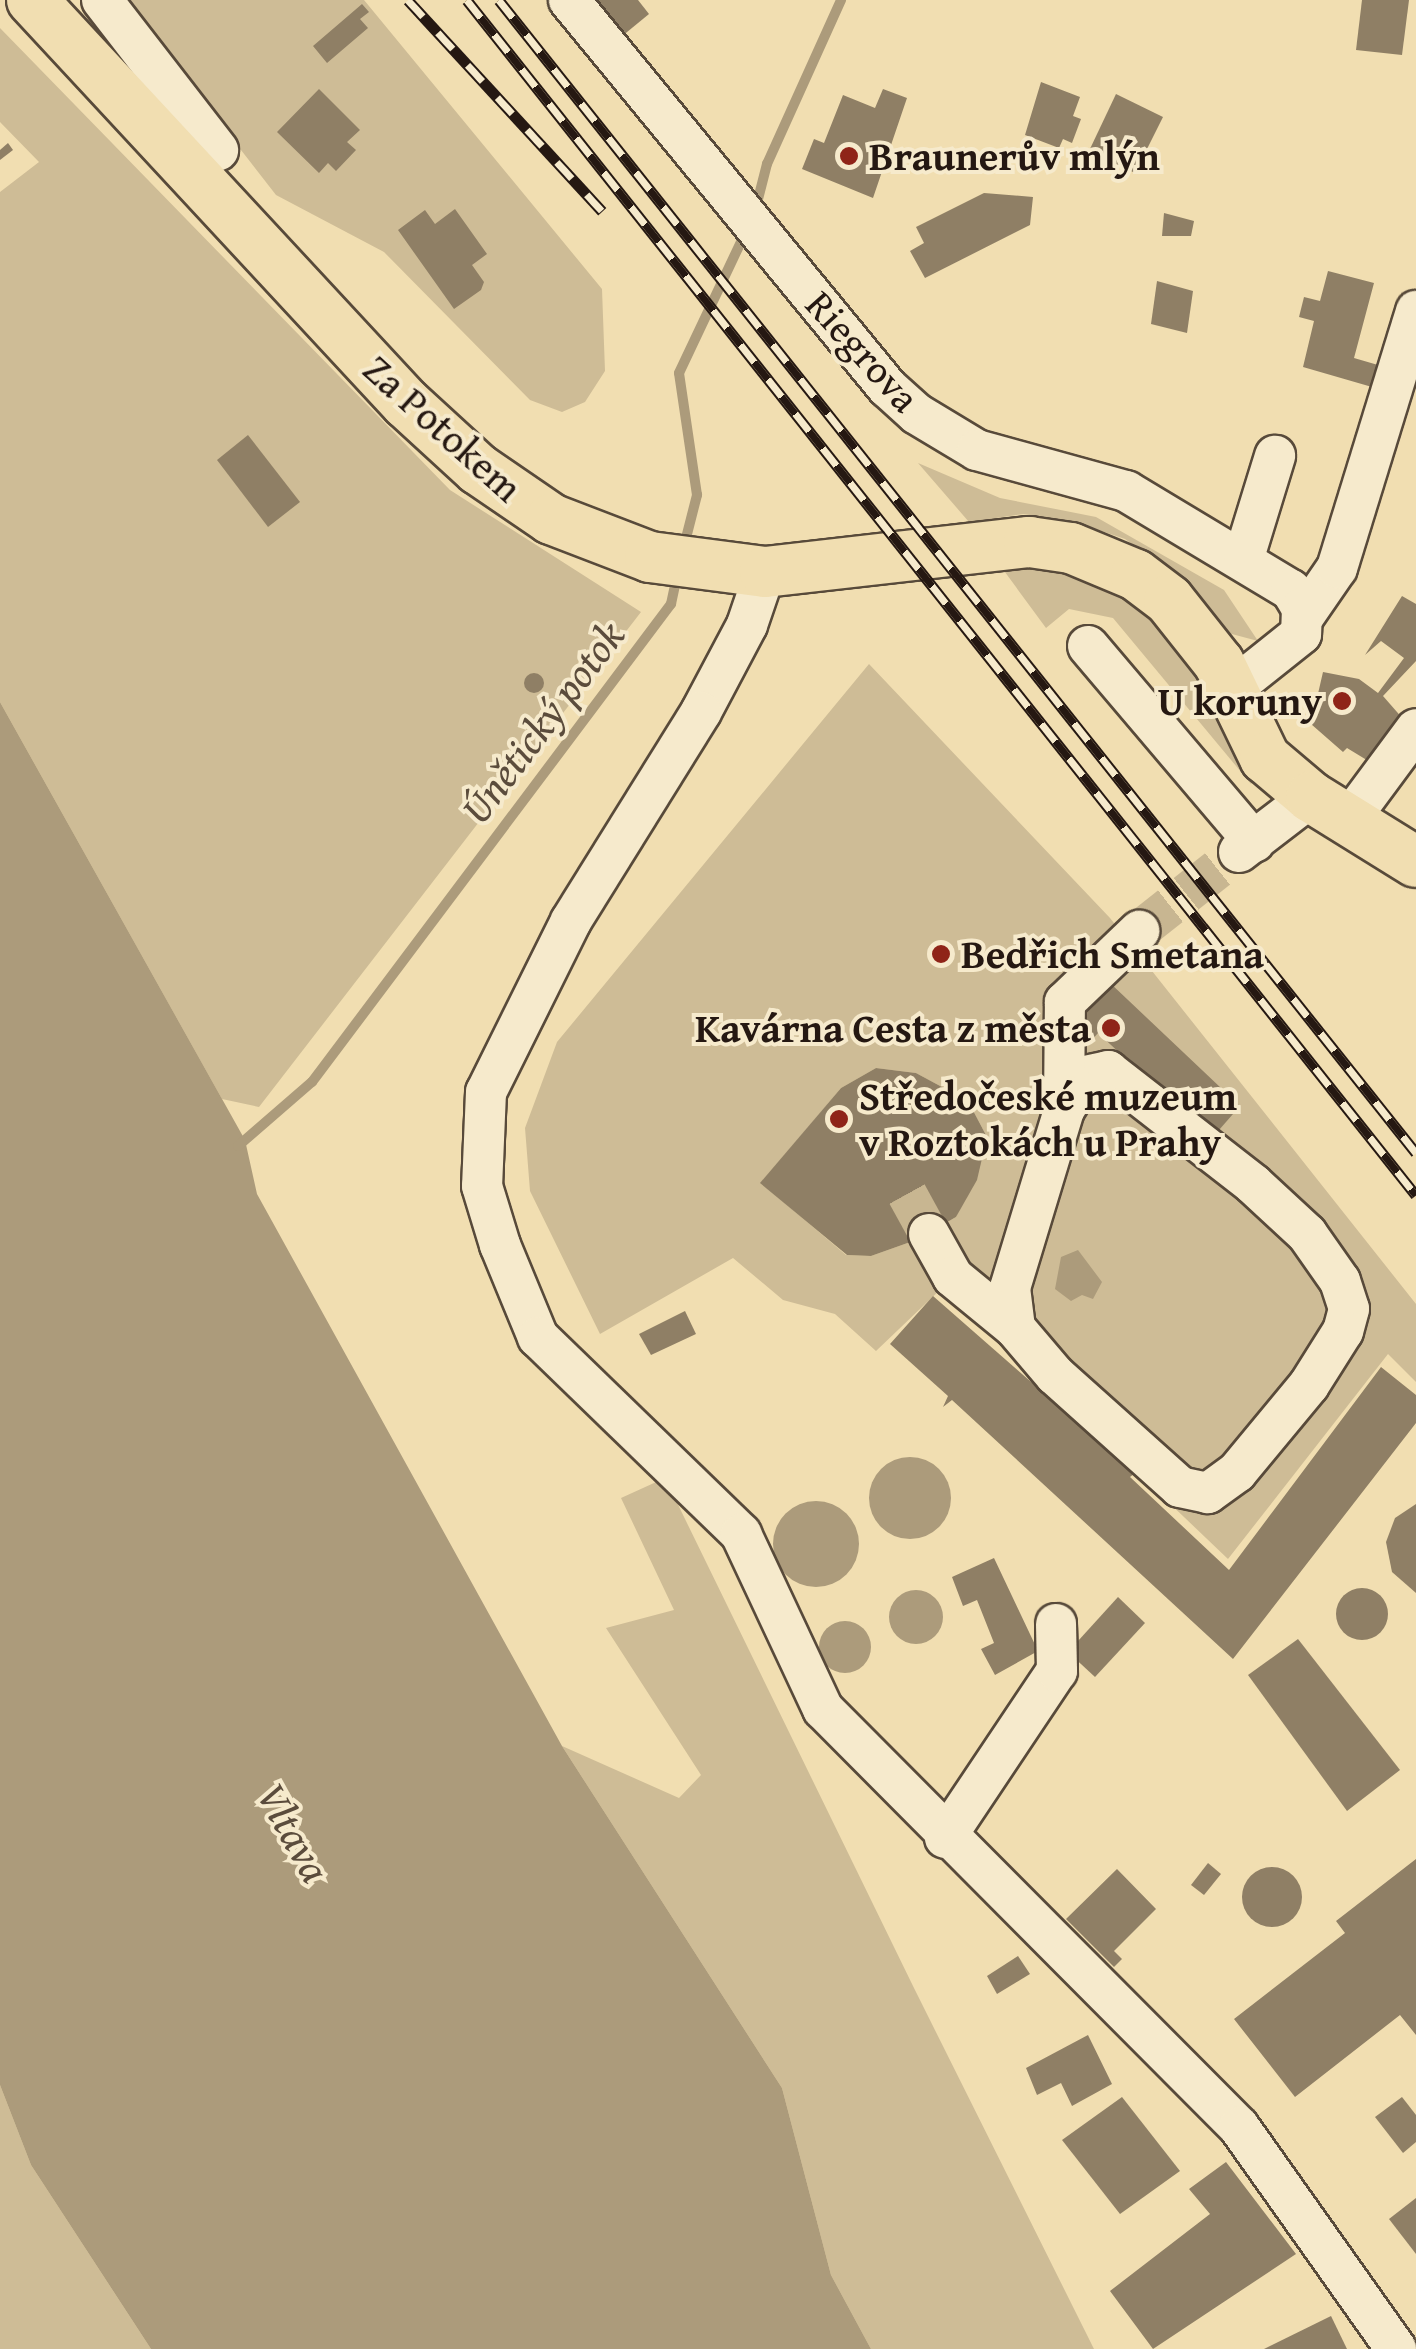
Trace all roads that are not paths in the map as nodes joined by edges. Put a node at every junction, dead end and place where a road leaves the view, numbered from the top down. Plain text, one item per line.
1 (32, 0) edge
2 (102, 0) edge
3 (569, 0) edge
4 (218, 150) dead end
5 (1416, 310) edge
6 (1275, 456) dead end
7 (1244, 557) junction
8 (746, 571) junction
9 (1304, 616) junction
10 (1088, 646) dead end
11 (1232, 690) junction
12 (1416, 729) edge
13 (1329, 809) junction
14 (1416, 862) edge
15 (1139, 931) tunnel mouth
16 (1064, 1110) junction
17 (929, 1234) tunnel mouth
18 (1015, 1328) junction
19 (1056, 1624) dead end
20 (945, 1838) junction
21 (1396, 2349) edge

1 - 8 main road, Za Potokem
2 - 4 street
3 - 7 street, Riegrova
5 - 9 street
6 - 7 street
7 - 9 street, Riegrova
8 - 11 main road, Za Potokem
8 - 20 street
9 - 11 street
10 - 13 street
11 - 13 main road, Za Potokem
12 - 13 street
13 - 14 main road, Za Potokem
15 - 16 street
16 - 18 street
16 - 18 street
17 - 18 street
19 - 20 street
20 - 21 street

